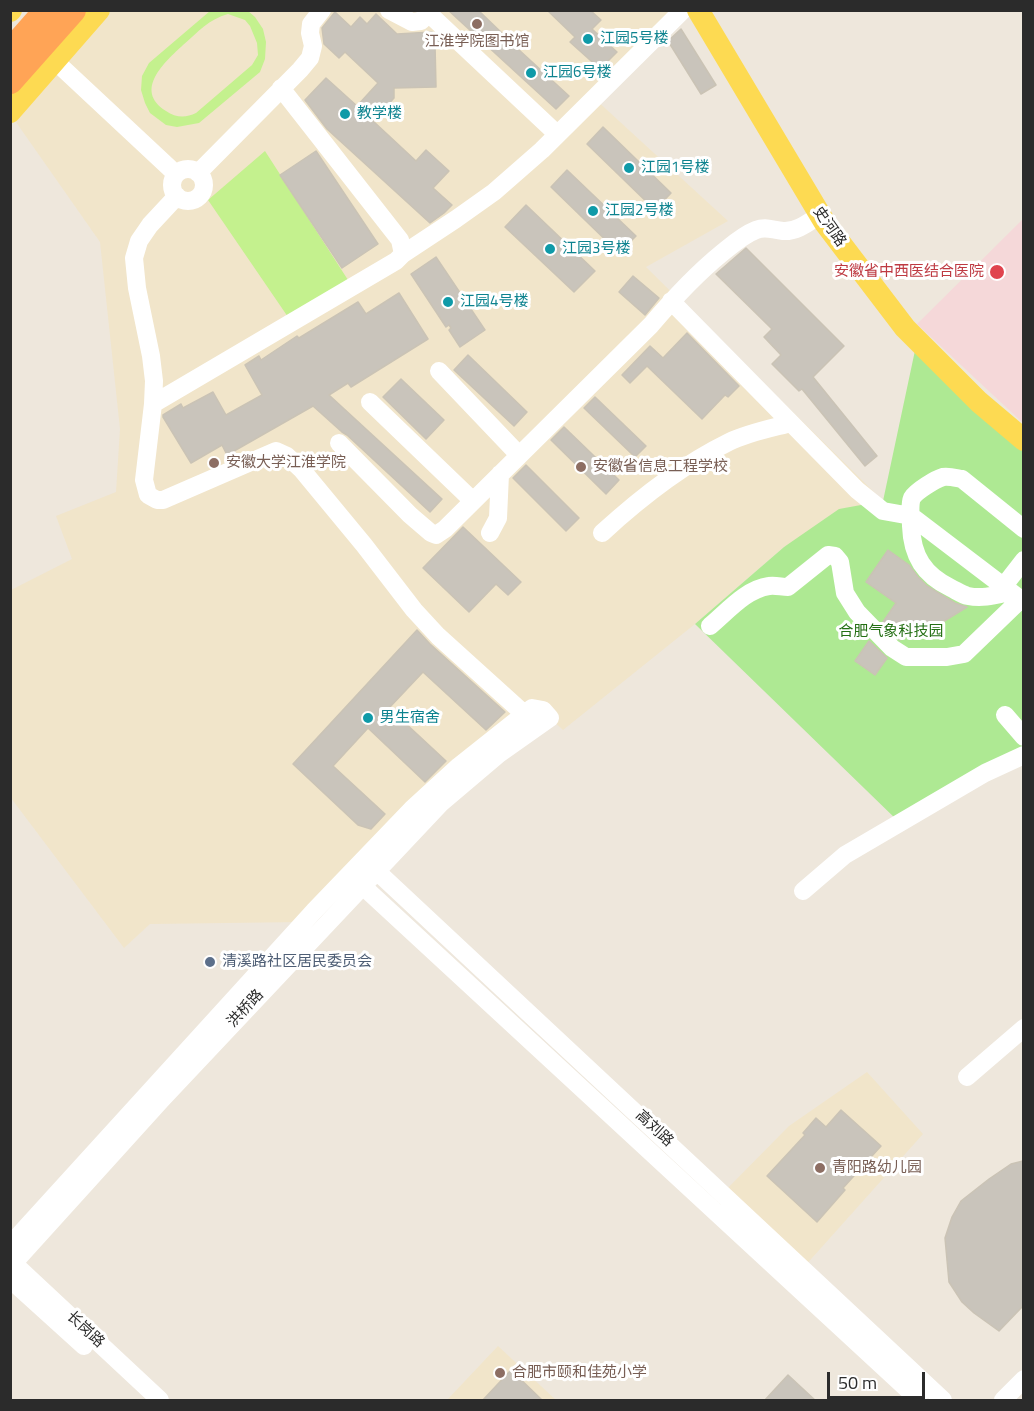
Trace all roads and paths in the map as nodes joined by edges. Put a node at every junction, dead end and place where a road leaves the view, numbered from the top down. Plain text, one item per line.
1 (47, 10) edge
2 (73, 10) edge
3 (99, 10) edge
4 (322, 10) edge
5 (389, 10) edge
6 (683, 10) edge
7 (698, 10) edge
8 (712, 10) edge
9 (428, 11) edge
10 (10, 52) edge
11 (55, 61) junction
12 (10, 81) edge
13 (281, 88) junction
14 (10, 112) edge
15 (557, 134) junction
16 (198, 173) junction
17 (176, 174) junction
18 (177, 196) junction
19 (820, 215) junction
20 (403, 255) junction
21 (671, 301) junction
22 (439, 371) dead end
23 (370, 402) dead end
24 (153, 404) junction
25 (791, 423) junction
26 (1023, 423) edge
27 (1023, 440) edge
28 (339, 443) dead end
29 (519, 455) junction
30 (500, 474) junction
31 (473, 501) junction
32 (911, 516) junction
33 (1023, 529) edge
34 (490, 533) dead end
35 (602, 533) dead end
36 (1023, 560) edge
37 (1014, 595) edge
38 (710, 627) dead end
39 (528, 711) junction
40 (1005, 715) dead end
41 (1023, 737) edge
42 (1023, 755) edge
43 (370, 865) junction
44 (356, 880) junction
45 (803, 891) dead end
46 (1023, 1028) edge
47 (967, 1077) dead end
48 (11, 1263) edge
49 (1023, 1379) edge
50 (144, 1401) edge
51 (160, 1401) edge
52 (919, 1401) edge
53 (943, 1401) edge
54 (1003, 1401) edge

1 - 10 highway
2 - 12 highway
3 - 11 main road
4 - 13 street
5 - 9 street
6 - 15 street
7 - 19 main road, 史河路
8 - 26 main road, 史河路
9 - 15 street
11 - 14 main road
11 - 17 street
13 - 16 street
13 - 20 street
15 - 20 street
16 - 17 street
16 - 18 street
17 - 18 street
18 - 24 street
19 - 21 street
19 - 27 main road, 史河路
20 - 24 street
21 - 25 street
21 - 29 street
22 - 29 street
23 - 31 street
24 - 39 street
25 - 32 street
25 - 35 street
28 - 31 street
29 - 30 street
30 - 31 street
30 - 34 street
32 - 33 street
32 - 37 street
32 - 37 street
36 - 37 street
37 - 38 street
39 - 43 street, 洪桥路
39 - 43 street, 洪桥路
40 - 41 street
42 - 45 street
43 - 44 street, 洪桥路
43 - 53 street, 高刘路
44 - 48 street, 洪桥路
44 - 52 street, 高刘路
46 - 47 street
48 - 50 street, 长岗路
48 - 51 street, 长岗路
49 - 54 street

